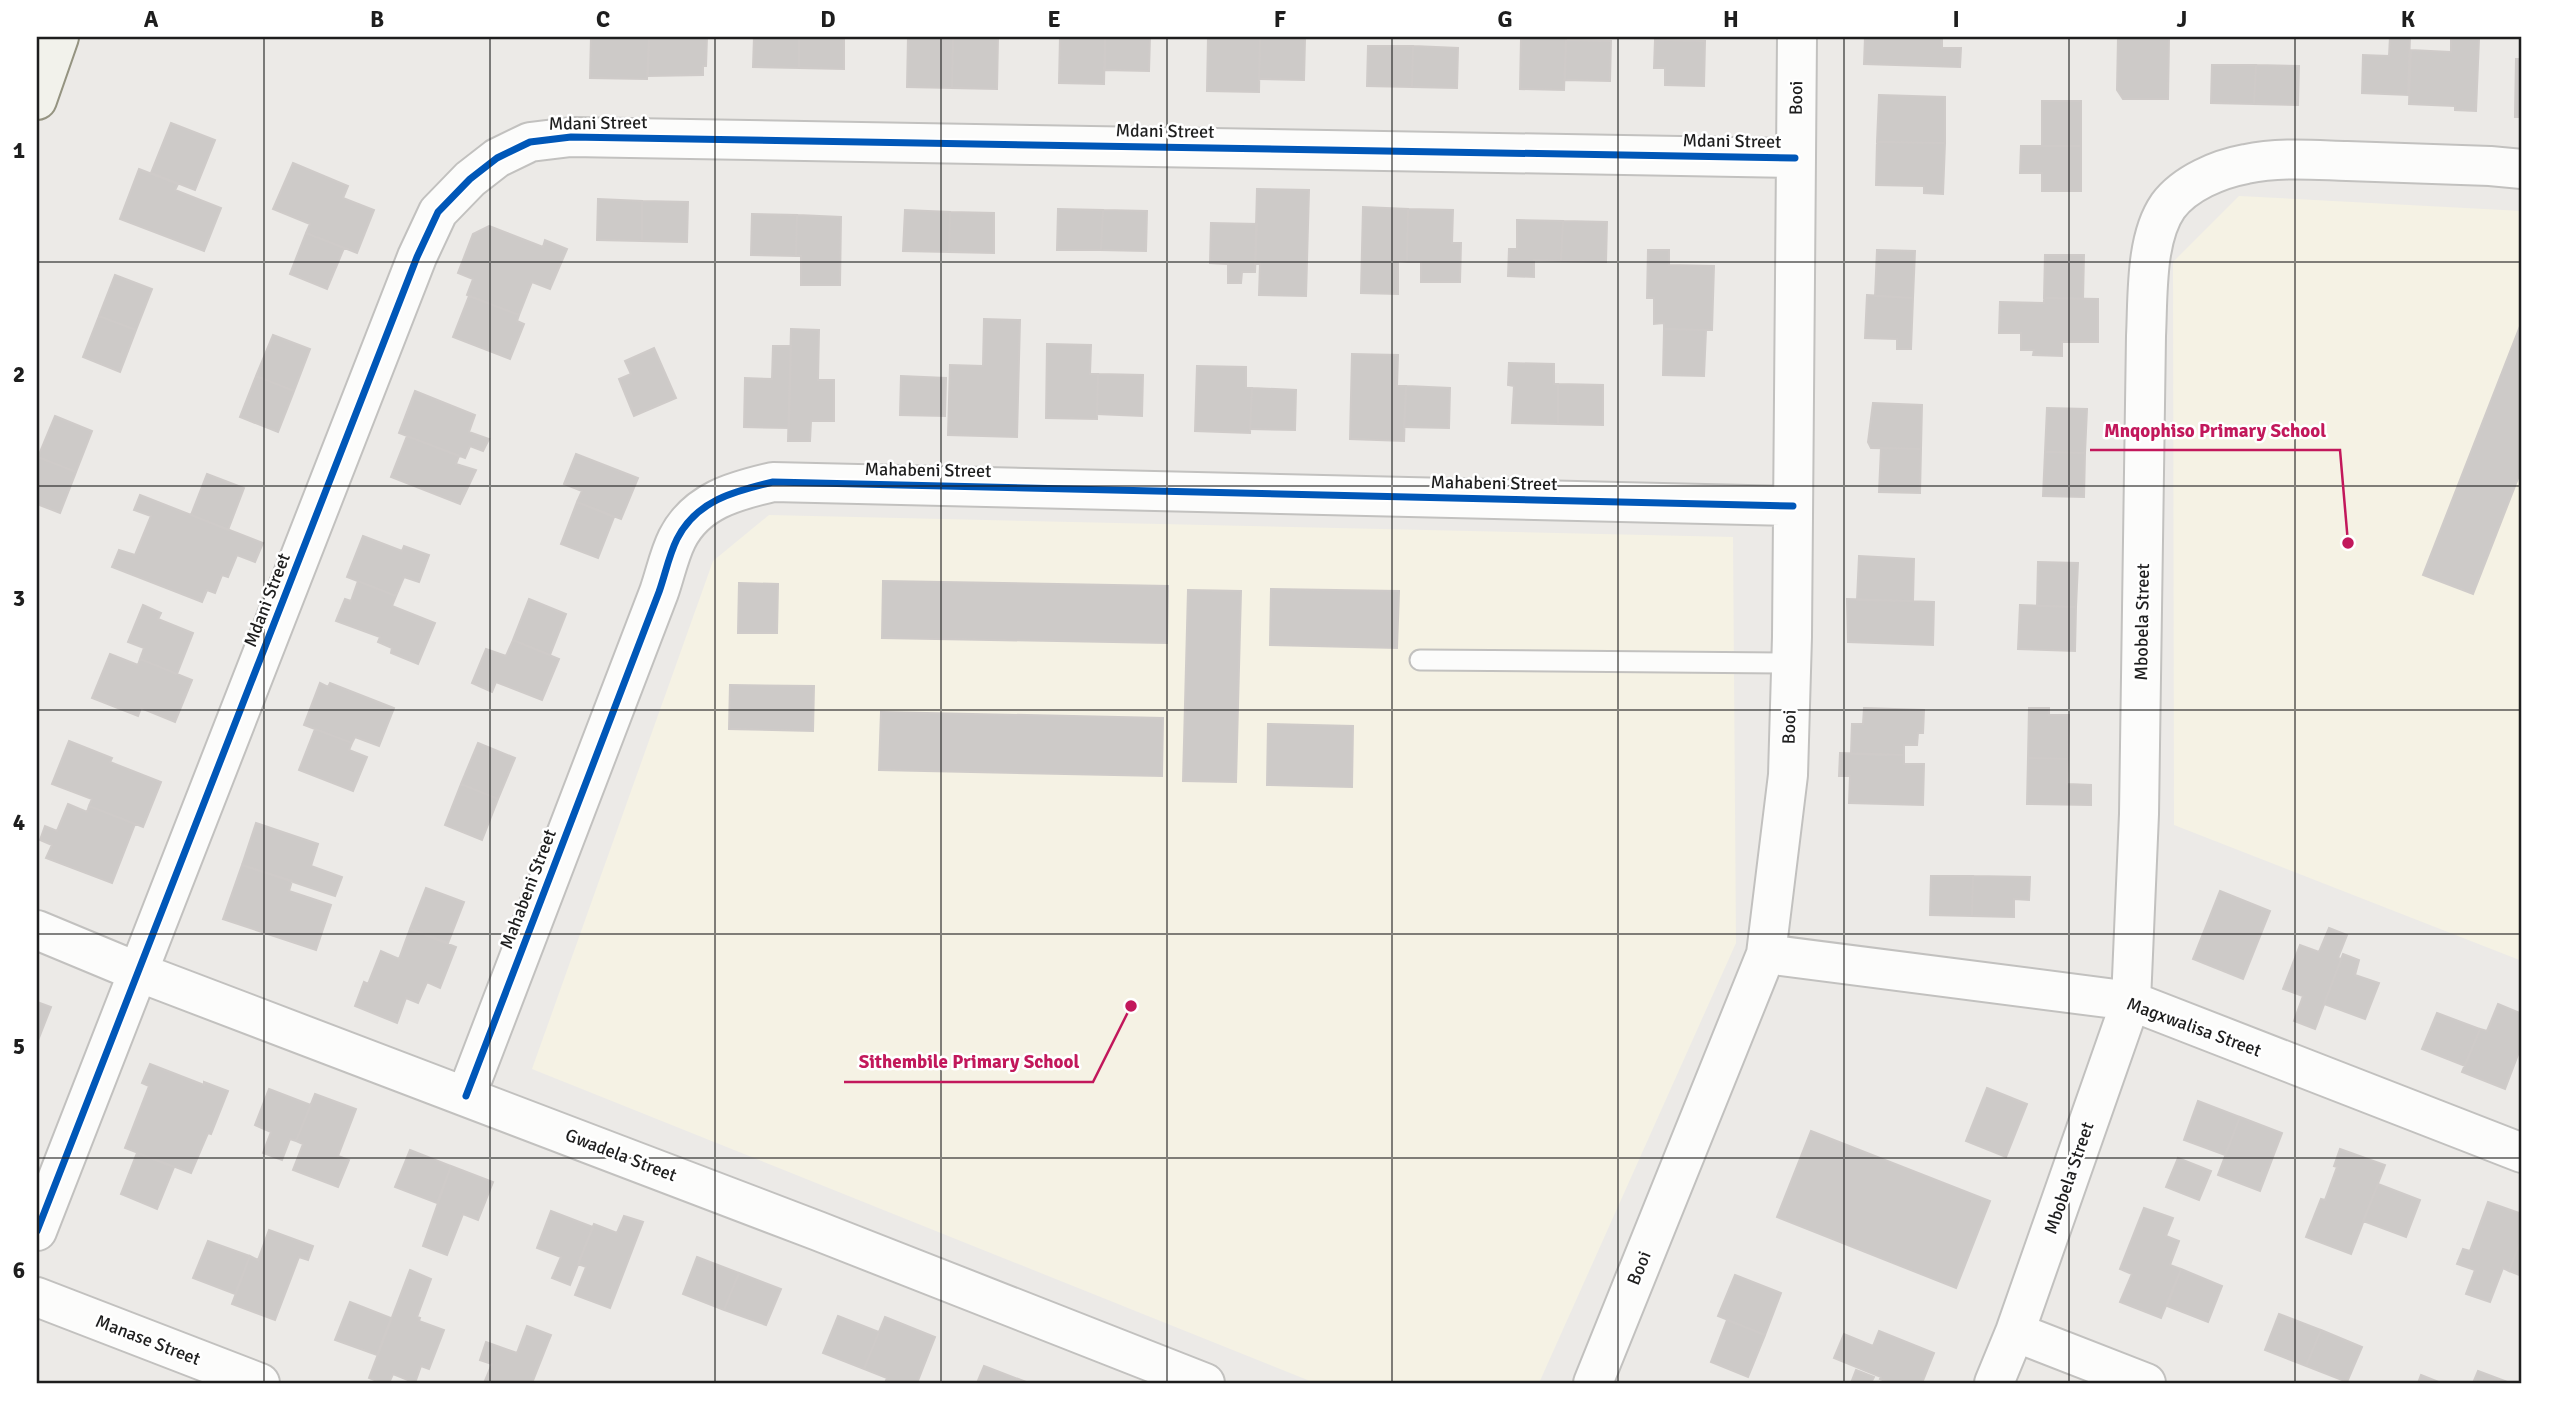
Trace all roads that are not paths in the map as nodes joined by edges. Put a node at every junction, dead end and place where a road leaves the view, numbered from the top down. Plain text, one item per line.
1 (59, 37) edge
2 (1797, 37) edge
3 (37, 100) edge
4 (1795, 158) junction
5 (2522, 169) edge
6 (1793, 506) junction
7 (1420, 660) dead end
8 (1791, 663) junction
9 (37, 930) edge
10 (1766, 954) junction
11 (138, 972) junction
12 (2132, 1001) junction
13 (466, 1096) junction
14 (2522, 1153) edge
15 (37, 1231) edge
16 (37, 1297) edge
17 (2015, 1332) junction
18 (260, 1383) edge
19 (1205, 1383) edge
20 (1593, 1383) edge
21 (1994, 1383) edge
22 (2146, 1383) edge

1 - 3 main road
2 - 4 street, Booi
4 - 6 street, Booi
4 - 11 street, Mdani Street
5 - 12 street, Mbobela Street
6 - 8 street, Booi
6 - 13 street, Mahabeni Street
7 - 8 lane
8 - 10 street, Booi
9 - 11 street, Gwadela Street
10 - 12 street, Magxwalisa Street
10 - 20 street, Booi
11 - 13 street, Gwadela Street
11 - 15 street, Mdani Street
12 - 14 street, Magxwalisa Street
12 - 17 street, Mbobela Street
13 - 19 street, Gwadela Street
16 - 18 street, Manase Street
17 - 21 street, Mbobela Street
17 - 22 street

